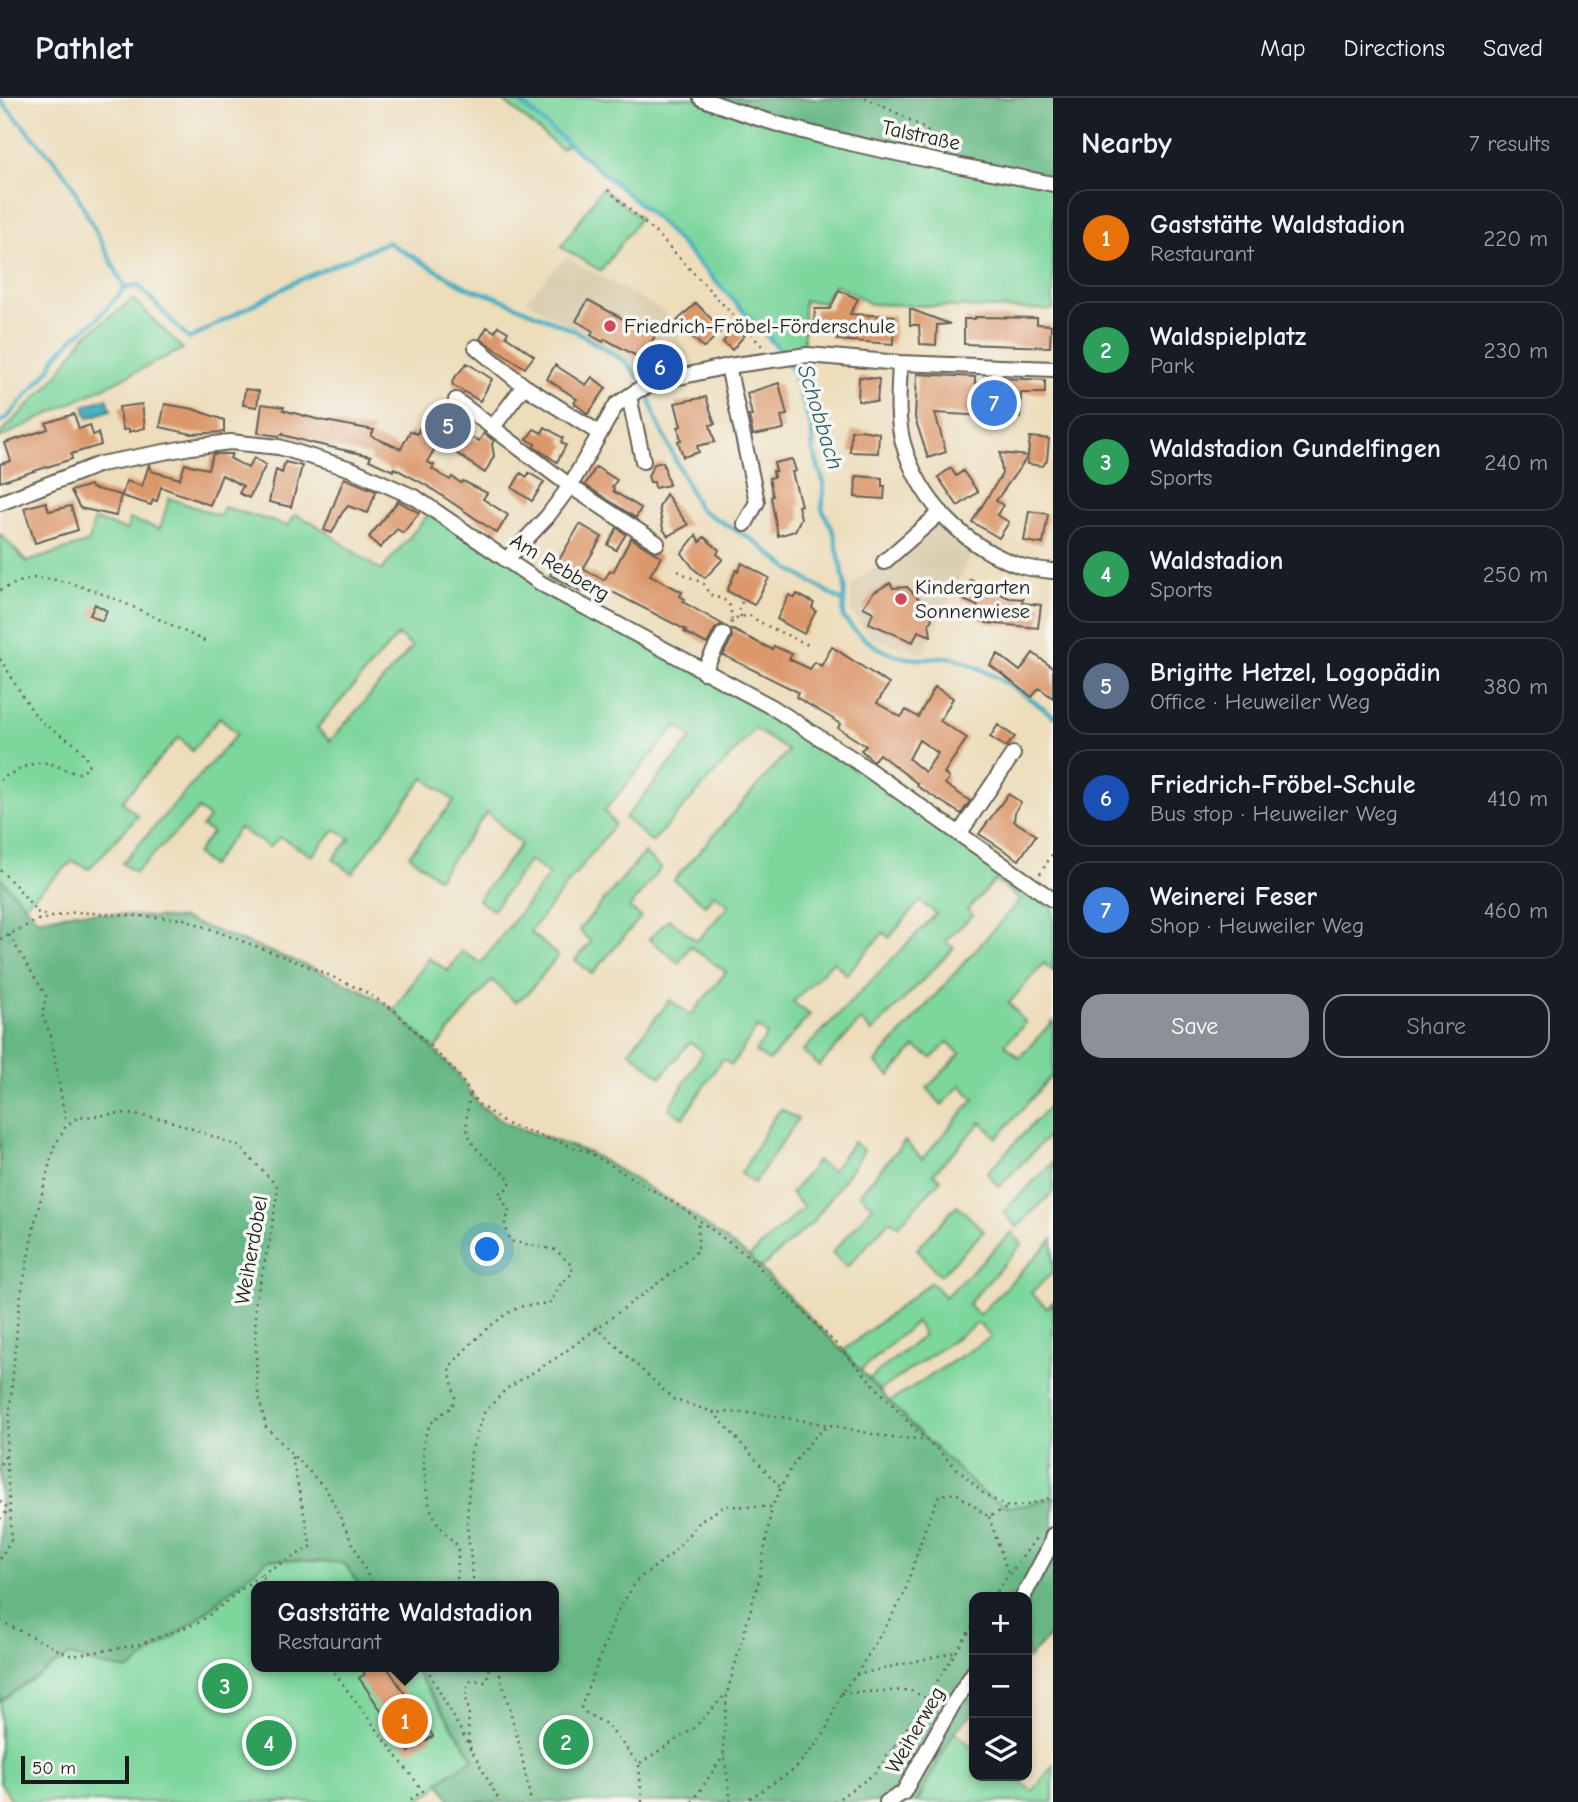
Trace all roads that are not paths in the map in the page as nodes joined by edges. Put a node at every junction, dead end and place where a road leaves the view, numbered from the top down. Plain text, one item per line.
1 (701, 98) edge
2 (1053, 184) edge
3 (476, 346) dead end
4 (900, 363) junction
5 (728, 366) junction
6 (1053, 369) edge
7 (524, 386) junction
8 (629, 396) junction
9 (456, 400) dead end
10 (493, 427) junction
11 (599, 433) junction
12 (643, 461) dead end
13 (570, 486) junction
14 (0, 502) edge
15 (941, 512) junction
16 (745, 524) dead end
17 (657, 543) dead end
18 (506, 560) junction
19 (884, 562) dead end
20 (1053, 571) edge
21 (727, 628) road end
22 (703, 672) junction
23 (1013, 754) dead end
24 (959, 834) junction
25 (1053, 900) edge
26 (1047, 1533) edge
27 (1026, 1592) edge
28 (969, 1680) edge
29 (887, 1802) edge

1 - 2 street, Talstraße
3 - 7 street
4 - 5 street
4 - 6 street
4 - 15 street
5 - 8 street
5 - 16 street
7 - 10 street
7 - 11 street
8 - 11 street
8 - 12 street
9 - 10 street
10 - 13 street
11 - 13 street
13 - 17 street
13 - 18 street
14 - 18 street, Am Rebberg
15 - 19 street
15 - 20 street
18 - 22 street, Am Rebberg
21 - 22 street
22 - 24 street, Am Rebberg
23 - 24 street
24 - 25 street, Am Rebberg
26 - 27 street
28 - 29 street, Weiherweg

